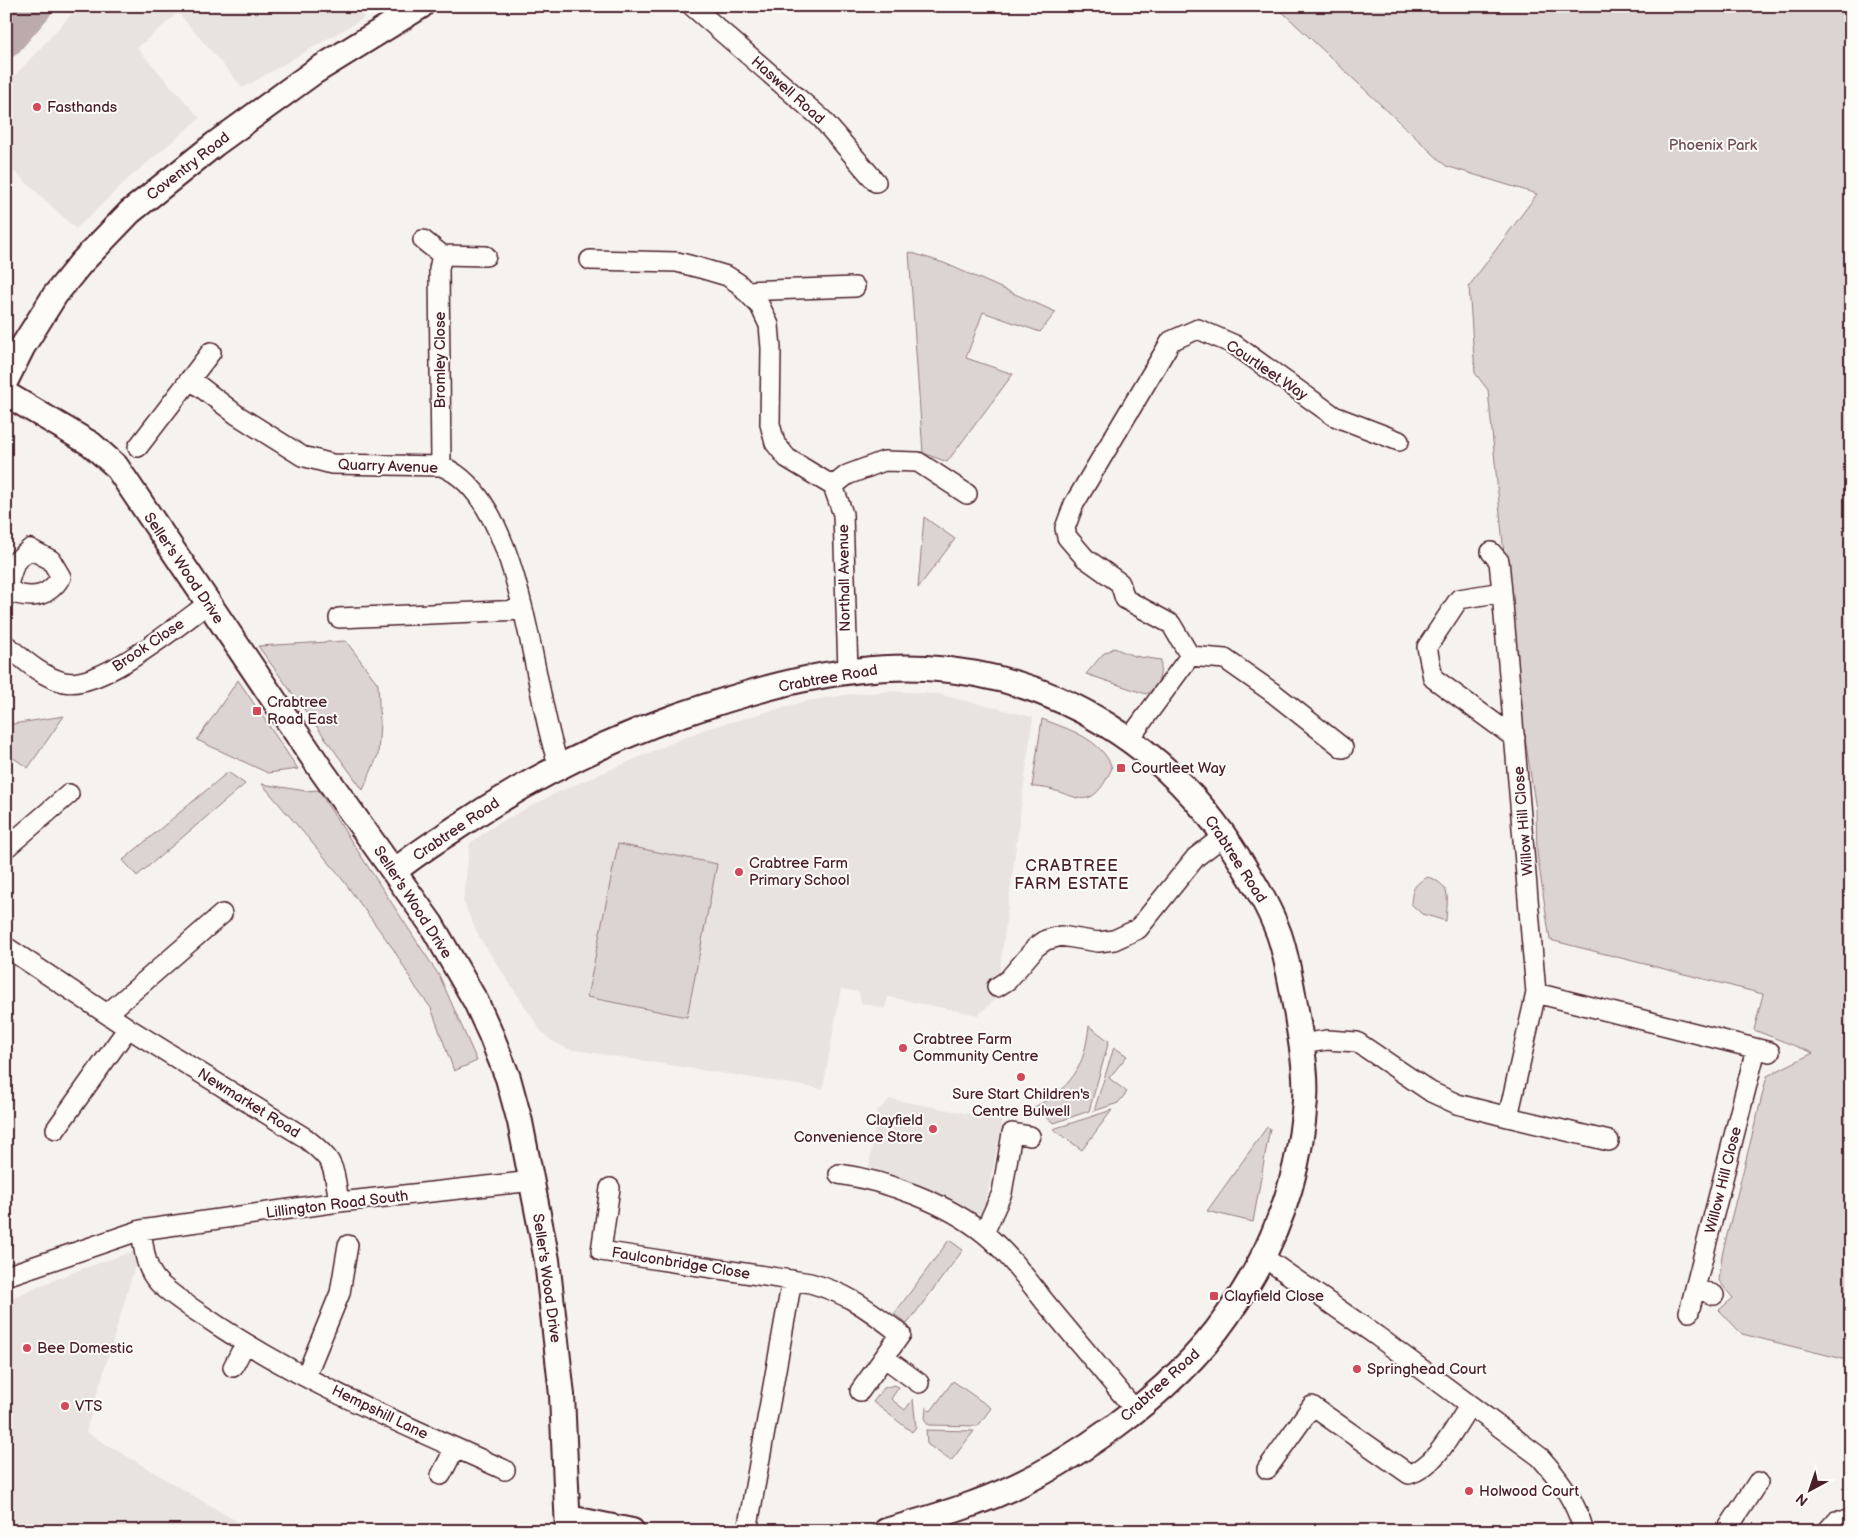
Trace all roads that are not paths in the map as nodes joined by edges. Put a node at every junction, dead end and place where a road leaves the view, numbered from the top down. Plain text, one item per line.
1 (421, 6) edge
2 (692, 6) edge
3 (876, 182) dead end
4 (423, 240) dead end
5 (442, 255) junction
6 (486, 256) dead end
7 (590, 260) dead end
8 (855, 287) dead end
9 (745, 291) junction
10 (211, 352) dead end
11 (190, 379) junction
12 (6, 380) edge
13 (6, 394) edge
14 (1399, 441) dead end
15 (138, 447) dead end
16 (441, 466) junction
17 (833, 486) junction
18 (967, 494) dead end
19 (1491, 552) dead end
20 (1502, 592) junction
21 (209, 603) junction
22 (522, 610) junction
23 (339, 618) dead end
24 (6, 645) edge
25 (1190, 656) junction
26 (848, 671) junction
27 (1130, 738) junction
28 (1515, 738) junction
29 (1343, 748) dead end
30 (559, 766) junction
31 (69, 794) dead end
32 (1225, 835) junction
33 (6, 848) edge
34 (395, 871) junction
35 (222, 914) dead end
36 (6, 947) edge
37 (998, 987) dead end
38 (1536, 993) junction
39 (108, 1013) junction
40 (128, 1028) junction
41 (1301, 1044) junction
42 (1508, 1117) junction
43 (56, 1129) dead end
44 (1030, 1136) dead end
45 (1609, 1141) dead end
46 (839, 1174) dead end
47 (533, 1181) junction
48 (610, 1188) dead end
49 (339, 1202) junction
50 (141, 1230) junction
51 (984, 1233) junction
52 (348, 1246) dead end
53 (1262, 1256) junction
54 (6, 1276) edge
55 (792, 1280) junction
56 (1695, 1288) junction
57 (1714, 1295) dead end
58 (1689, 1312) dead end
59 (245, 1344) junction
60 (885, 1358) junction
61 (233, 1367) dead end
62 (306, 1376) junction
63 (919, 1383) dead end
64 (860, 1390) dead end
65 (1470, 1405) junction
66 (1135, 1410) junction
67 (455, 1448) junction
68 (1267, 1469) dead end
69 (504, 1470) dead end
70 (441, 1475) dead end
71 (1758, 1482) dead end
72 (1851, 1520) edge
73 (568, 1524) edge
74 (632, 1531) edge
75 (747, 1531) edge
76 (886, 1531) edge
77 (1584, 1531) edge
78 (1726, 1531) edge
79 (1827, 1531) edge

1 - 12 street, Coventry Road
2 - 3 street, Haswell Road
4 - 5 street
5 - 6 street
5 - 16 street, Bromley Close
7 - 9 street
8 - 9 street
9 - 17 street
10 - 11 street
11 - 15 street
11 - 16 street, Quarry Avenue
13 - 21 street, Seller's Wood Drive
14 - 25 street, Courtleet Way
16 - 22 street, Quarry Avenue
17 - 18 street
17 - 26 street, Northall Avenue
19 - 20 street, Willow Hill Close
20 - 28 street, Willow Hill Close
20 - 28 street
21 - 24 street, Brook Close
21 - 34 street, Seller's Wood Drive
22 - 23 street
22 - 30 street, Quarry Avenue
25 - 27 street
25 - 29 street
26 - 27 street, Crabtree Road
26 - 30 street, Crabtree Road
27 - 32 street, Crabtree Road
28 - 38 street, Willow Hill Close
30 - 34 street, Crabtree Road
31 - 33 street
32 - 37 street
32 - 41 street, Crabtree Road
34 - 47 street, Seller's Wood Drive
35 - 39 street
36 - 39 street, Newmarket Road
38 - 42 street, Willow Hill Close
38 - 56 street, Willow Hill Close
39 - 40 street, Newmarket Road
40 - 43 street
40 - 49 street, Newmarket Road
41 - 42 street
41 - 53 street, Crabtree Road
42 - 45 street
44 - 51 street
46 - 51 street
47 - 49 street, Lillington Road South
47 - 73 street, Seller's Wood Drive
48 - 55 street, Faulconbridge Close
49 - 50 street, Lillington Road South
50 - 54 street, Lillington Road South
50 - 59 street, Hempshill Lane
51 - 66 street
52 - 62 street
53 - 65 street
53 - 66 street, Crabtree Road
55 - 60 street, Faulconbridge Close
55 - 75 street
56 - 57 street
56 - 58 street, Willow Hill Close
59 - 61 street
59 - 62 street, Hempshill Lane
60 - 63 street
60 - 64 street, Faulconbridge Close
62 - 67 street, Hempshill Lane
65 - 68 street
65 - 77 street
66 - 76 street, Crabtree Road
67 - 69 street, Hempshill Lane
67 - 70 street
71 - 78 street
72 - 79 street
73 - 74 street

